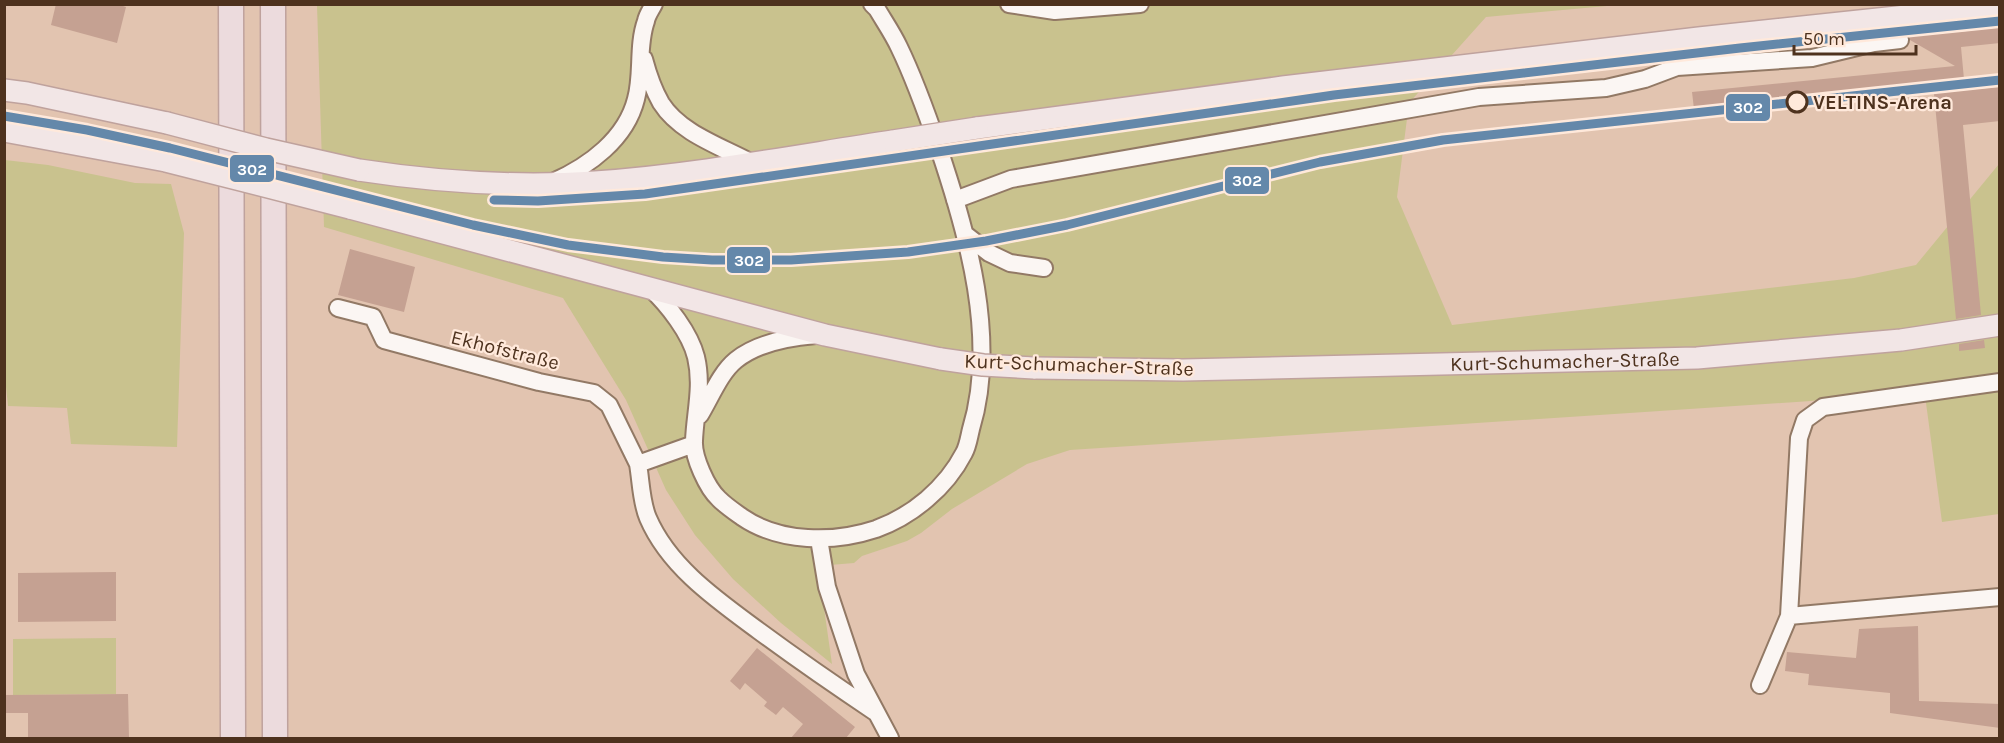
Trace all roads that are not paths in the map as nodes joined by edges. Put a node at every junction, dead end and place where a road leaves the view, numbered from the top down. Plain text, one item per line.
1 (231, 4) edge
2 (273, 4) edge
3 (654, 4) edge
4 (893, 4) edge
5 (1009, 4) edge
6 (1140, 4) edge
7 (2000, 6) edge
8 (874, 7) edge
9 (1900, 40) dead end
10 (641, 52) junction
11 (4, 90) edge
12 (4, 132) edge
13 (750, 162) junction
14 (549, 184) junction
15 (955, 200) junction
16 (966, 236) junction
17 (1044, 268) dead end
18 (648, 286) junction
19 (338, 308) dead end
20 (2000, 325) edge
21 (825, 334) junction
22 (2000, 382) edge
23 (697, 421) junction
24 (694, 444) junction
25 (638, 464) junction
26 (819, 539) junction
27 (2000, 597) edge
28 (1790, 616) junction
29 (1760, 685) dead end
30 (875, 712) junction
31 (233, 738) edge
32 (275, 738) edge
33 (890, 738) edge

1 - 31 highway
2 - 32 highway
3 - 10 street
4 - 8 street
5 - 6 street
7 - 13 main road, bridge
8 - 15 street
9 - 15 street
10 - 13 street
10 - 14 street
11 - 14 main road, bridge
12 - 18 main road, Kurt-Schumacher-Straße, bridge
13 - 14 main road
15 - 16 street
16 - 17 street
16 - 26 street
18 - 21 main road, Kurt-Schumacher-Straße
18 - 23 street
19 - 25 street, Ekhofstraße
20 - 21 main road, Kurt-Schumacher-Straße, bridge
21 - 23 street
22 - 28 street
23 - 24 street
24 - 25 street
24 - 26 street
25 - 30 street, Ekhofstraße
26 - 30 street, Ekhofstraße
27 - 28 street
28 - 29 street
30 - 33 street, Ekhofstraße

